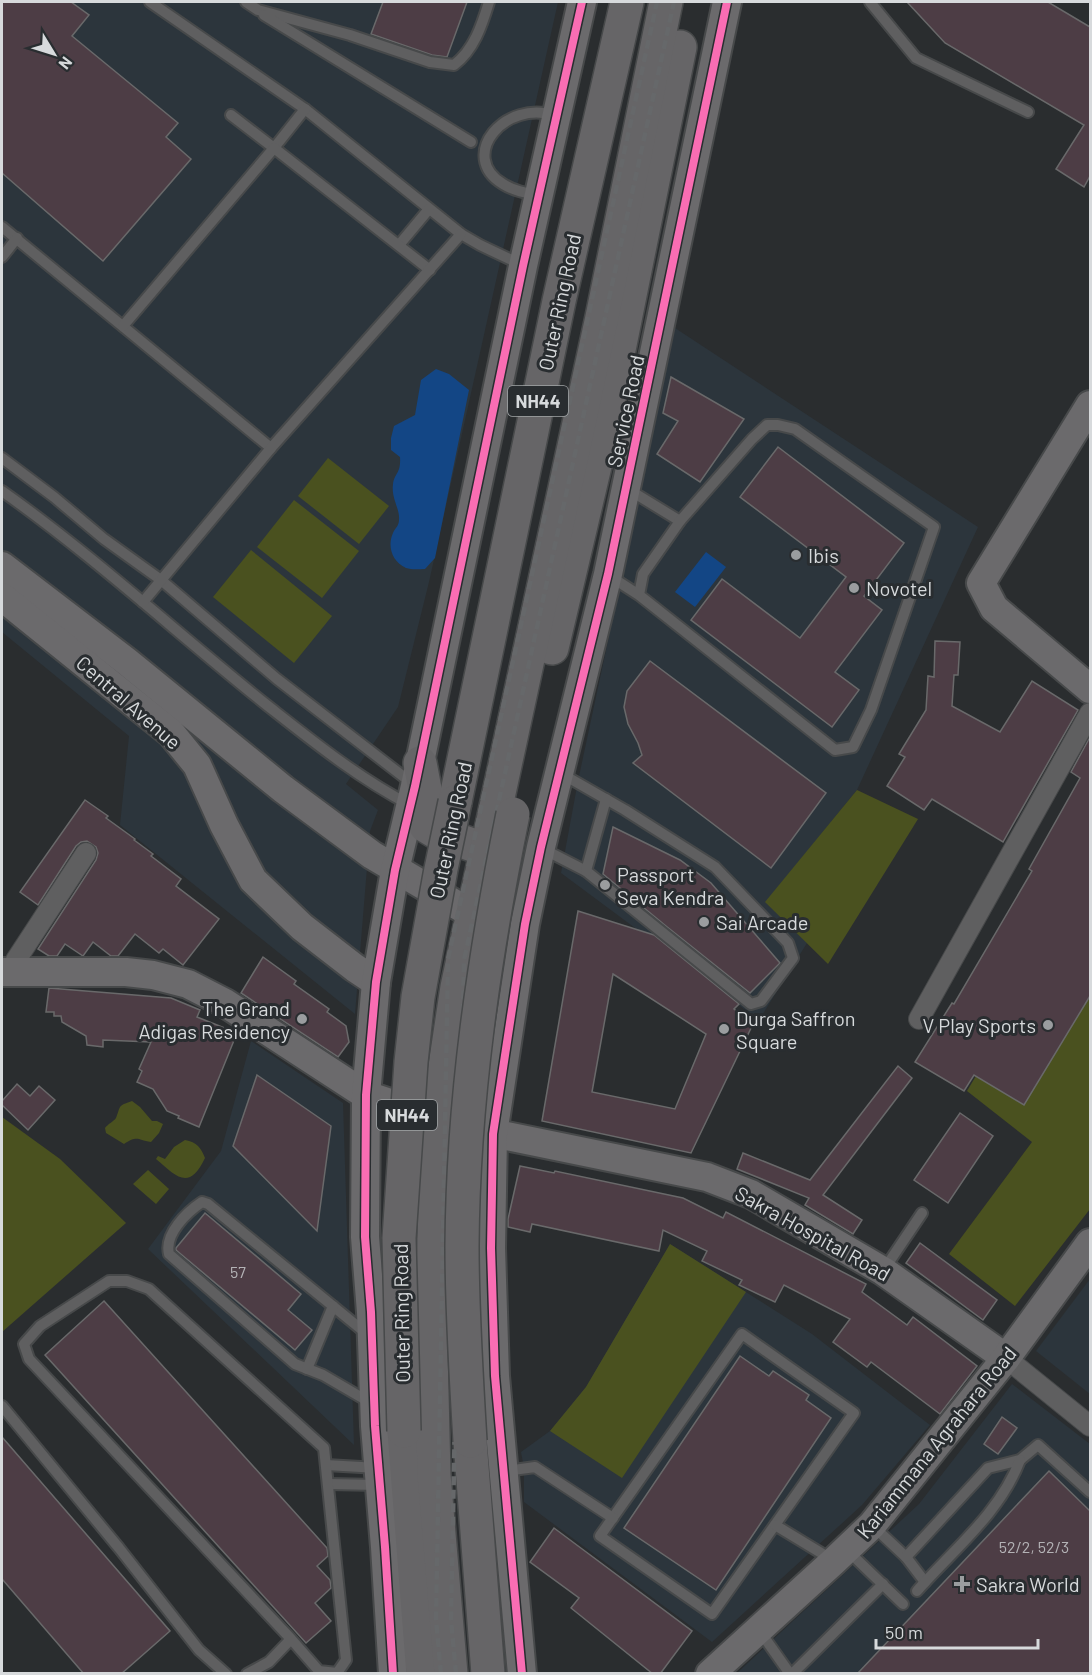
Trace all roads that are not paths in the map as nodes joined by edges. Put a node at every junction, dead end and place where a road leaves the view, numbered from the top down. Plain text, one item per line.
1 (150, 2) edge
2 (241, 2) edge
3 (246, 2) edge
4 (489, 2) edge
5 (582, 2) edge
6 (627, 2) edge
7 (666, 2) edge
8 (688, 2) edge
9 (727, 2) edge
10 (870, 2) edge
11 (305, 109) junction
12 (1028, 112) dead end
13 (231, 115) dead end
14 (557, 116) junction
15 (487, 145) junction
16 (274, 148) junction
17 (539, 195) junction
18 (429, 209) junction
19 (2, 227) edge
20 (461, 234) junction
21 (17, 238) junction
22 (399, 244) junction
23 (2, 257) edge
24 (523, 266) junction
25 (430, 270) junction
26 (123, 326) junction
27 (1090, 405) edge
28 (271, 448) junction
29 (2, 458) edge
30 (625, 487) junction
31 (2, 491) edge
32 (680, 521) junction
33 (2, 566) edge
34 (608, 574) junction
35 (161, 580) junction
36 (639, 596) junction
37 (2, 597) edge
38 (143, 602) junction
39 (1090, 689) edge
40 (1090, 713) edge
41 (559, 772) junction
42 (415, 785) junction
43 (606, 799) junction
44 (544, 836) junction
45 (485, 850) junction
46 (86, 853) dead end
47 (395, 870) junction
48 (586, 871) junction
49 (472, 914) junction
50 (525, 924) junction
51 (8, 972) edge
52 (376, 982) junction
53 (919, 1018) dead end
54 (366, 1095) junction
55 (437, 1119) junction
56 (493, 1134) junction
57 (922, 1213) dead end
58 (1090, 1243) edge
59 (883, 1271) junction
60 (333, 1306) junction
61 (372, 1350) junction
62 (494, 1353) junction
63 (431, 1358) junction
64 (1006, 1358) junction
65 (308, 1369) junction
66 (374, 1404) junction
67 (2, 1406) edge
68 (1090, 1426) edge
69 (1020, 1460) junction
70 (326, 1465) junction
71 (503, 1471) junction
72 (379, 1476) junction
73 (328, 1484) junction
74 (1090, 1492) edge
75 (613, 1518) junction
76 (775, 1525) junction
77 (872, 1525) junction
78 (840, 1556) junction
79 (906, 1557) junction
80 (925, 1582) junction
81 (883, 1584) junction
82 (917, 1591) dead end
83 (903, 1604) dead end
84 (759, 1630) junction
85 (291, 1639) junction
86 (226, 1674) edge
87 (247, 1674) edge
88 (393, 1674) edge
89 (423, 1674) edge
90 (451, 1674) edge
91 (488, 1674) edge
92 (522, 1674) edge
93 (710, 1674) edge
94 (791, 1674) edge

1 - 11 lane
2 - 15 lane
3 - 4 lane
5 - 14 street
6 - 89 highway, Outer Ring Road / NH44, bridge
7 - 45 highway
8 - 91 highway, bridge
9 - 30 street, Service Road
10 - 12 lane
11 - 16 lane
11 - 18 lane
13 - 16 lane
14 - 15 lane
14 - 17 street
15 - 17 lane
16 - 22 lane
16 - 26 lane
17 - 24 street
18 - 20 lane
18 - 22 lane
19 - 21 lane
20 - 24 lane
20 - 25 lane
21 - 23 lane
21 - 26 lane
22 - 25 lane
24 - 42 street
25 - 28 lane
26 - 28 lane
27 - 39 street
28 - 35 lane
29 - 35 lane
30 - 32 lane
30 - 34 street, Service Road
31 - 38 lane
32 - 36 lane
32 - 36 lane
33 - 47 street, Central Avenue
34 - 36 lane
34 - 41 street, Service Road
35 - 38 lane
35 - 42 lane
37 - 52 street, Central Avenue
38 - 42 lane
40 - 53 street
41 - 43 lane
41 - 44 street, Service Road
42 - 45 highway
42 - 47 street
43 - 48 lane
43 - 48 lane
44 - 48 lane
44 - 50 street, Service Road
45 - 49 highway
46 - 51 street
47 - 49 street, Central Avenue
47 - 52 street
49 - 50 street, Central Avenue
49 - 55 highway
50 - 56 street, Service Road
51 - 54 street, Sakra Hospital Road
52 - 54 street
54 - 55 street, Sakra Hospital Road
54 - 61 street
55 - 56 street, Sakra Hospital Road
55 - 63 highway
56 - 59 street, Sakra Hospital Road
56 - 62 street, Service Road
57 - 59 lane
58 - 64 street, Kariammana Agrahara Road
59 - 64 street, Sakra Hospital Road
60 - 61 lane
60 - 65 lane
60 - 65 lane
61 - 63 street
61 - 66 street
62 - 63 street
62 - 71 street, Service Road
63 - 90 highway
64 - 68 street, Sakra Hospital Road
64 - 77 street, Kariammana Agrahara Road
65 - 66 lane
66 - 72 street
67 - 86 lane
69 - 74 lane
69 - 79 lane
69 - 80 lane
70 - 72 lane
70 - 73 lane
70 - 85 lane
71 - 75 lane
71 - 92 street, Service Road
72 - 73 lane
72 - 88 street
73 - 85 lane
75 - 76 lane
75 - 76 lane
76 - 78 lane
77 - 78 street, Kariammana Agrahara Road
77 - 79 lane
78 - 81 lane
78 - 84 street, Kariammana Agrahara Road
79 - 80 lane
80 - 82 lane
81 - 83 lane
81 - 94 lane
84 - 93 street, Kariammana Agrahara Road
84 - 94 lane
85 - 87 lane

